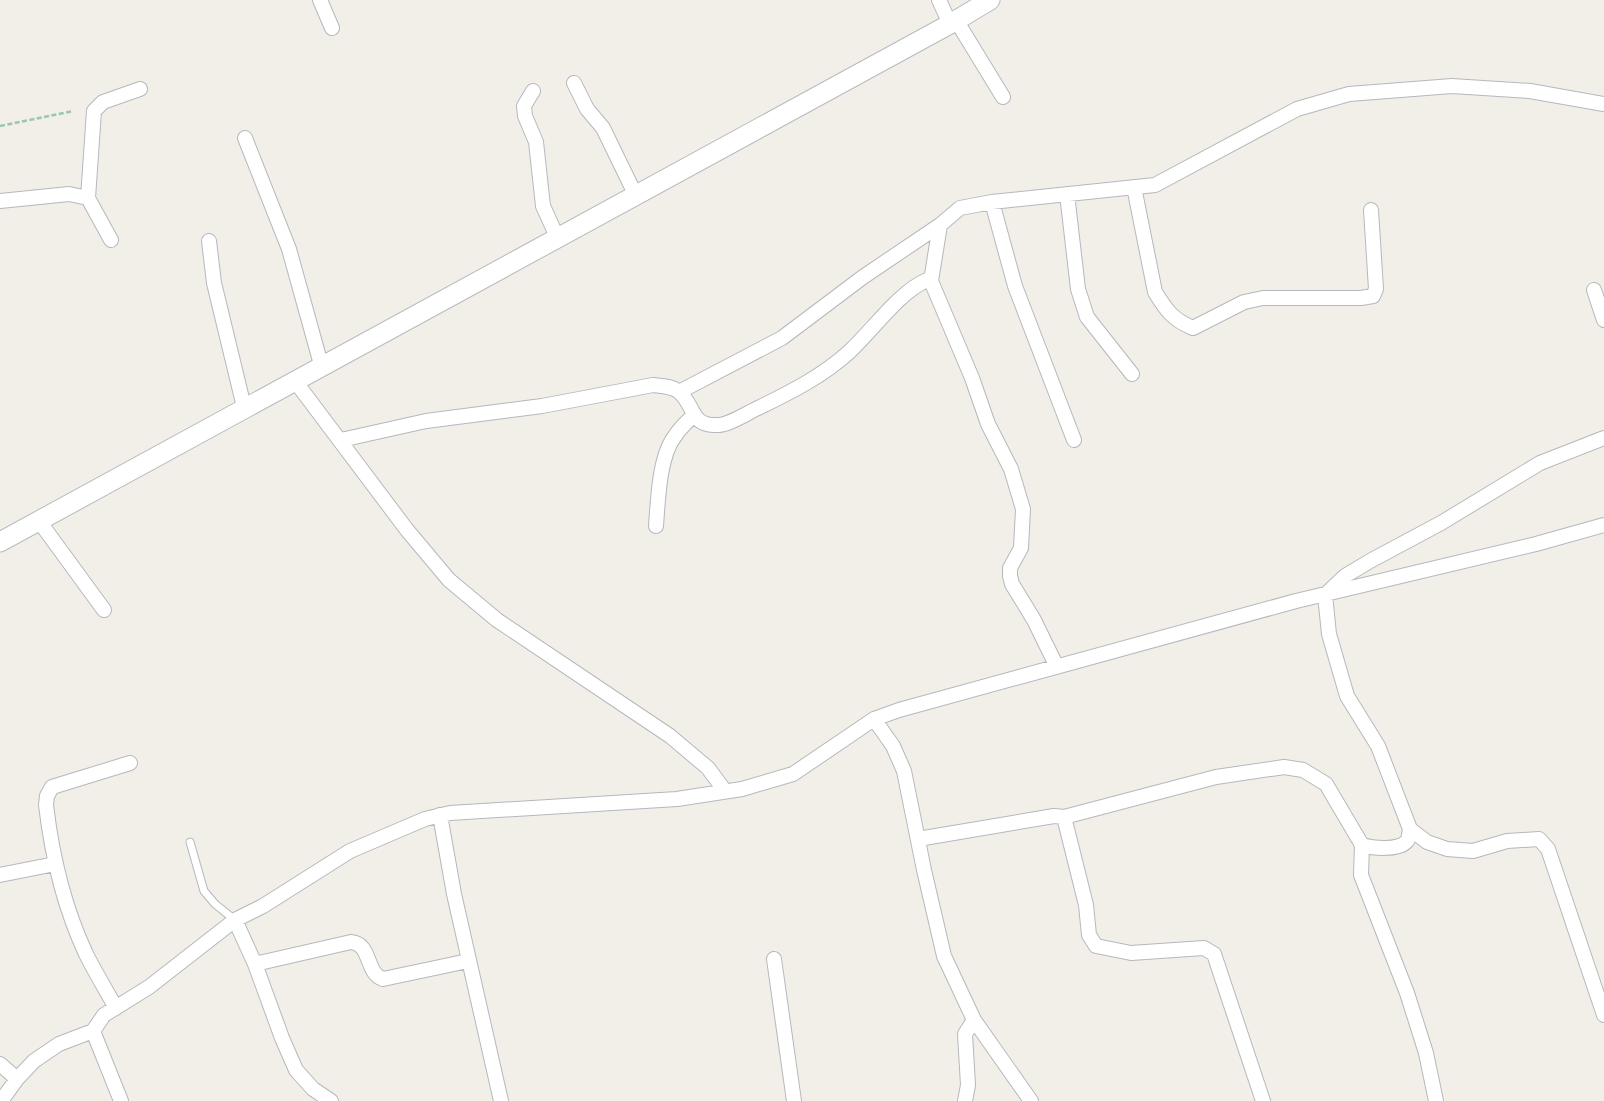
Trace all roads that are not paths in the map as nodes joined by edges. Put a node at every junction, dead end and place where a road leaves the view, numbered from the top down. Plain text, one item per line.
1 (320, 0) edge
2 (939, 0) edge
3 (990, 0) edge
4 (953, 22) junction
5 (332, 28) dead end
6 (574, 83) dead end
7 (140, 89) dead end
8 (533, 91) dead end
9 (1003, 97) dead end
10 (1604, 104) edge
11 (245, 138) dead end
12 (1134, 187) junction
13 (1067, 194) junction
14 (636, 196) junction
15 (88, 198) junction
16 (0, 200) edge
17 (992, 202) junction
18 (1371, 210) dead end
19 (940, 226) junction
20 (558, 239) junction
21 (111, 240) dead end
22 (208, 241) dead end
23 (931, 281) junction
24 (1594, 290) dead end
25 (1604, 320) edge
26 (322, 368) junction
27 (1132, 374) dead end
28 (295, 381) junction
29 (679, 392) junction
30 (244, 407) junction
31 (693, 416) junction
32 (1604, 438) edge
33 (341, 440) junction
34 (1074, 440) dead end
35 (39, 520) junction
36 (1604, 525) edge
37 (656, 526) dead end
38 (0, 542) edge
39 (1325, 595) junction
40 (104, 610) dead end
41 (1056, 665) junction
42 (874, 719) junction
43 (130, 763) dead end
44 (725, 791) junction
45 (440, 814) junction
46 (1064, 817) junction
47 (1410, 829) junction
48 (918, 839) junction
49 (190, 842) dead end
50 (1362, 846) junction
51 (56, 864) junction
52 (0, 875) edge
53 (235, 920) junction
54 (774, 959) dead end
55 (468, 961) junction
56 (255, 964) junction
57 (116, 1008) junction
58 (1604, 1015) edge
59 (974, 1020) junction
60 (93, 1031) junction
61 (0, 1064) edge
62 (17, 1079) junction
63 (1, 1101) edge
64 (121, 1101) edge
65 (331, 1101) edge
66 (501, 1101) edge
67 (794, 1101) edge
68 (965, 1101) edge
69 (1031, 1101) edge
70 (1263, 1101) edge
71 (1436, 1101) edge

1 - 5 street
2 - 4 street
3 - 4 main road
4 - 9 street
4 - 14 main road
6 - 14 street
7 - 15 street
8 - 20 street
10 - 12 street
11 - 26 street
12 - 13 street
12 - 18 street
13 - 17 street
13 - 27 street
14 - 20 main road
15 - 16 street
15 - 21 street
17 - 19 street
17 - 34 street
19 - 23 street
19 - 29 street
20 - 26 main road
22 - 30 street
23 - 31 street
23 - 41 street
24 - 25 street
26 - 28 main road
28 - 30 main road
28 - 33 street
29 - 31 street
29 - 33 street
30 - 35 main road
31 - 37 street
32 - 39 street
33 - 44 street
35 - 38 main road
35 - 40 street
36 - 39 street
39 - 41 street
39 - 47 street
41 - 42 street
42 - 44 street
42 - 48 street
43 - 51 street
44 - 45 street
45 - 53 street
45 - 55 street
46 - 48 street
46 - 50 street
46 - 70 street
47 - 50 street
47 - 58 street
48 - 59 street
49 - 53 lane
50 - 71 street
51 - 52 street
51 - 57 street
53 - 56 street
53 - 57 street
54 - 67 street
55 - 56 street
55 - 66 street
56 - 65 street
57 - 60 street
59 - 68 street
59 - 69 street
60 - 62 street
60 - 64 street
61 - 62 street
62 - 63 street

